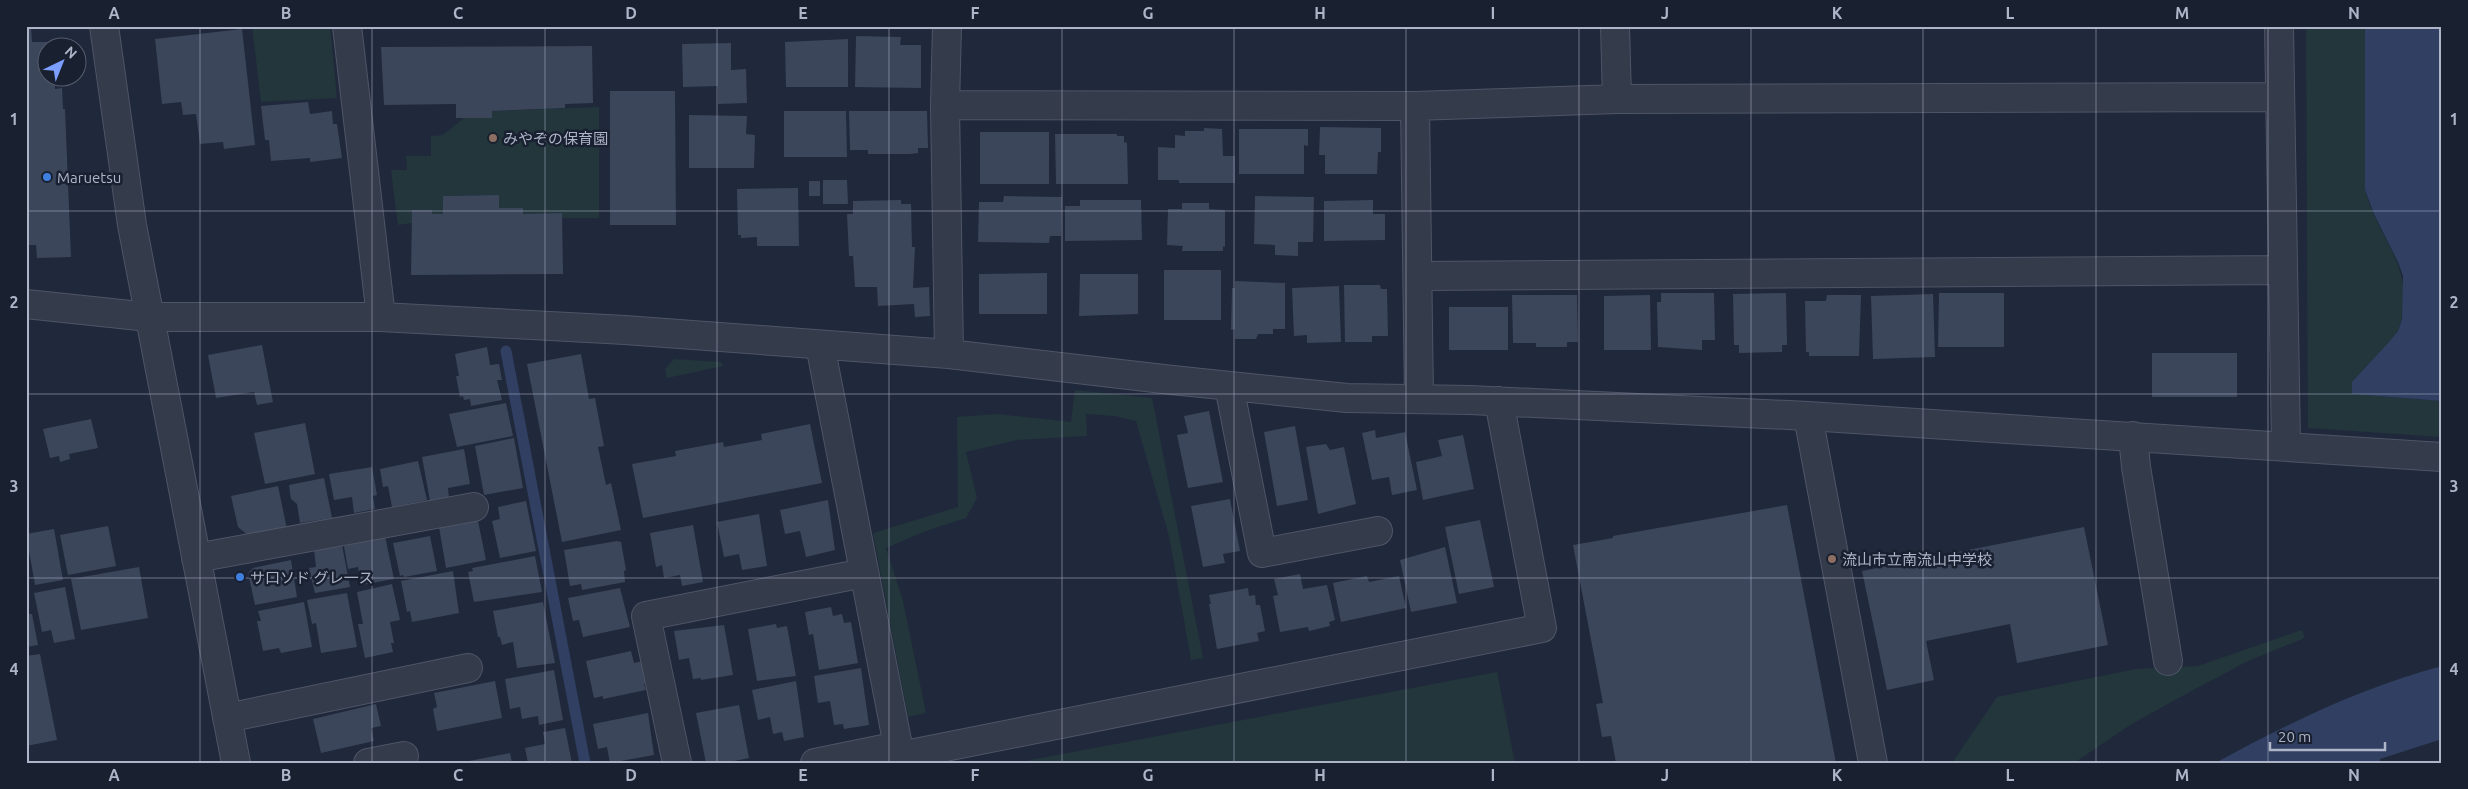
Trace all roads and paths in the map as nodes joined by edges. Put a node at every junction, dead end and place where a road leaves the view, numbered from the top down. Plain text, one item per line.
1 (104, 26) edge
2 (347, 26) edge
3 (947, 26) edge
4 (1615, 26) edge
5 (2279, 26) edge
6 (2280, 97) junction
7 (1616, 99) junction
8 (945, 105) junction
9 (1415, 106) junction
10 (2283, 270) junction
11 (1418, 276) junction
12 (26, 304) edge
13 (149, 317) junction
14 (381, 317) junction
15 (820, 345) junction
16 (949, 354) junction
17 (1229, 386) junction
18 (1419, 399) junction
19 (1499, 401) junction
20 (1808, 416) junction
21 (2133, 436) junction
22 (2286, 446) junction
23 (2442, 457) edge
24 (474, 506) dead end
25 (1378, 531) dead end
26 (196, 558) junction
27 (864, 573) junction
28 (2168, 661) dead end
29 (468, 668) dead end
30 (227, 718) junction
31 (900, 755) edge
32 (404, 756) dead end
33 (236, 763) edge
34 (368, 763) edge
35 (677, 763) edge
36 (815, 763) edge
37 (1873, 763) edge

1 - 13 street
2 - 14 street
3 - 8 street
4 - 7 street
5 - 6 street
6 - 7 street
6 - 10 street
7 - 9 street
8 - 9 street
8 - 16 street
9 - 11 street
10 - 11 street
10 - 22 street
11 - 18 street
12 - 13 street
13 - 14 street
13 - 26 street
14 - 15 street
15 - 16 street
15 - 27 street
16 - 17 street
17 - 18 street
17 - 25 street
18 - 19 street
19 - 20 street
19 - 31 street
20 - 21 street
20 - 37 street
21 - 22 street
21 - 28 street
22 - 23 street
24 - 26 street
26 - 30 street
27 - 31 street
27 - 35 street
29 - 30 street
30 - 33 street
31 - 36 street
32 - 34 street

